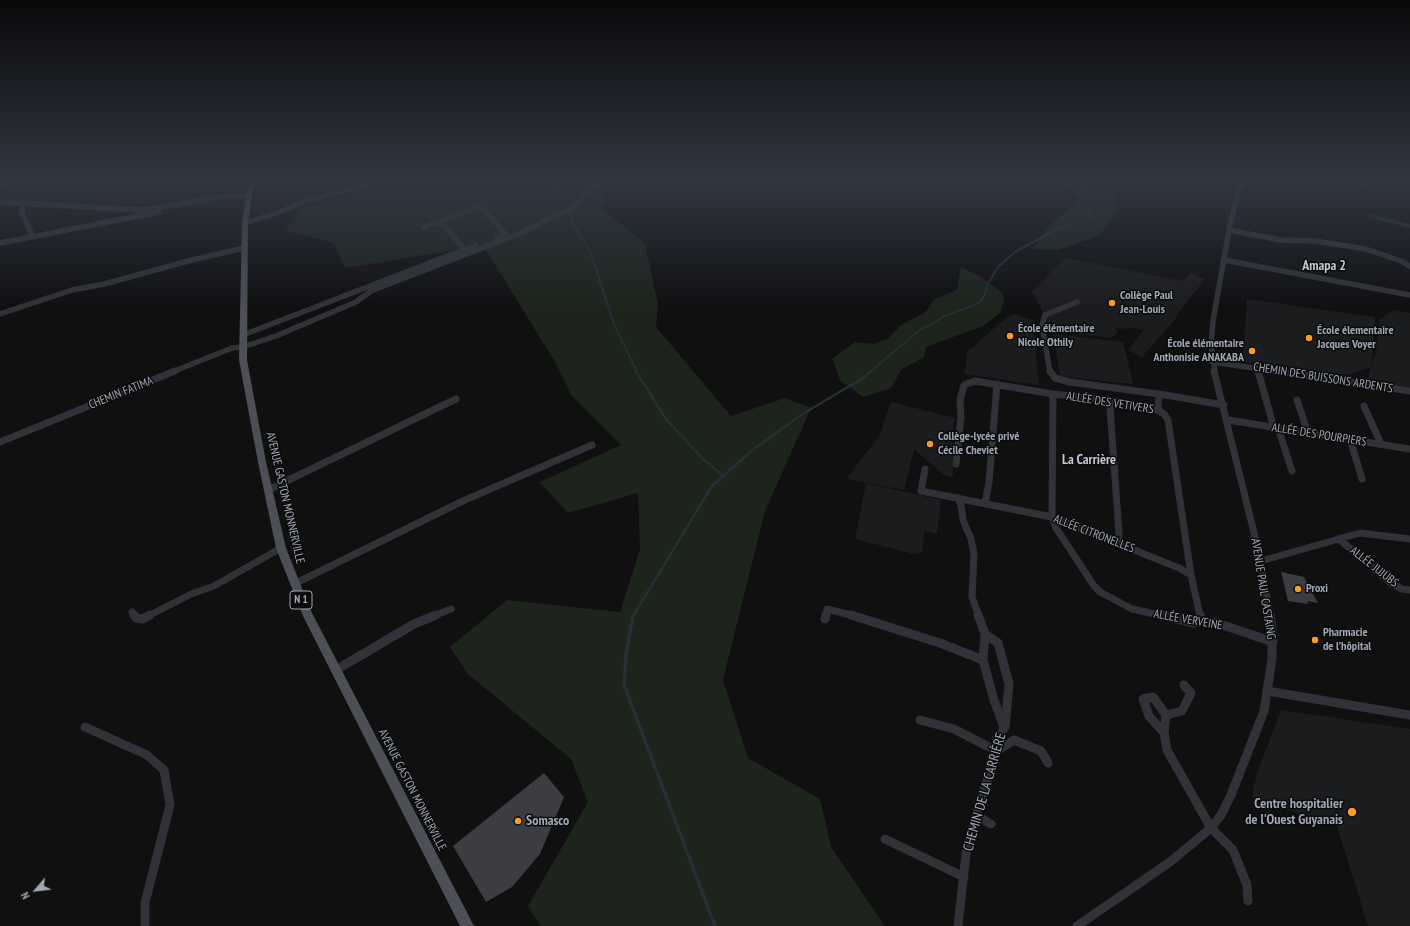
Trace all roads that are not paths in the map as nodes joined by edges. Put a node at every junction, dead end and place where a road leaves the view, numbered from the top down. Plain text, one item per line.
1 (26, 223) edge
2 (101, 223) edge
3 (244, 223) edge
4 (434, 223) edge
5 (442, 223) edge
6 (496, 223) edge
7 (540, 223) edge
8 (1231, 223) edge
9 (424, 227) dead end
10 (1229, 230) junction
11 (30, 237) junction
12 (0, 243) edge
13 (244, 248) junction
14 (465, 250) junction
15 (1224, 260) junction
16 (1410, 266) edge
17 (1410, 295) edge
18 (1077, 302) dead end
19 (0, 314) edge
20 (243, 335) junction
21 (243, 347) junction
22 (1212, 362) junction
23 (1258, 368) junction
24 (997, 384) junction
25 (1410, 391) edge
26 (1053, 394) junction
27 (1159, 394) junction
28 (456, 399) dead end
29 (1108, 400) junction
30 (1297, 400) dead end
31 (1224, 405) junction
32 (1364, 406) dead end
33 (1158, 410) junction
34 (1228, 420) junction
35 (1276, 428) junction
36 (1308, 433) junction
37 (1350, 439) junction
38 (0, 442) edge
39 (1382, 444) junction
40 (592, 445) dead end
41 (1410, 449) edge
42 (956, 464) dead end
43 (925, 469) dead end
44 (1292, 471) dead end
45 (1362, 479) dead end
46 (268, 490) junction
47 (958, 498) junction
48 (985, 504) junction
49 (1052, 517) junction
50 (1339, 539) junction
51 (1410, 539) edge
52 (1118, 542) junction
53 (281, 548) junction
54 (1261, 561) junction
55 (1191, 575) junction
56 (294, 584) junction
57 (1410, 590) edge
58 (451, 609) dead end
59 (132, 612) dead end
60 (826, 619) dead end
61 (1201, 621) junction
62 (985, 634) junction
63 (1273, 642) junction
64 (983, 660) junction
65 (336, 670) junction
66 (1184, 685) dead end
67 (1267, 691) junction
68 (1166, 715) junction
69 (1410, 715) edge
70 (920, 720) dead end
71 (86, 727) dead end
72 (1004, 727) junction
73 (1164, 732) junction
74 (998, 751) junction
75 (1048, 763) dead end
76 (976, 815) junction
77 (991, 824) dead end
78 (1211, 828) junction
79 (886, 839) dead end
80 (964, 878) junction
81 (1248, 901) dead end
82 (145, 926) edge
83 (467, 926) edge
84 (958, 926) edge
85 (1077, 926) edge

1 - 11 street
2 - 11 street
3 - 13 main road, AVENUE GASTON MONNERVILLE / N 1
4 - 9 street
5 - 14 street
6 - 14 street
7 - 21 street, CHEMIN FATIMA
8 - 10 street, AVENUE PAUL CASTAING
10 - 15 street, AVENUE PAUL CASTAING
10 - 16 street
11 - 12 street
13 - 19 street
13 - 20 main road, AVENUE GASTON MONNERVILLE / N 1
14 - 20 street
15 - 17 street
15 - 22 street, AVENUE PAUL CASTAING
18 - 27 street
20 - 21 main road, AVENUE GASTON MONNERVILLE / N 1
21 - 38 street, CHEMIN FATIMA
21 - 46 main road, AVENUE GASTON MONNERVILLE / N 1
22 - 23 street, CHEMIN DES BUISSONS ARDENTS
22 - 31 street, AVENUE PAUL CASTAING
23 - 25 street, CHEMIN DES BUISSONS ARDENTS
23 - 35 street
24 - 26 street, ALLÉE DES VETIVERS
24 - 42 street, ALLÉE DES VETIVERS
24 - 48 street
26 - 29 street, ALLÉE DES VETIVERS
26 - 49 street
27 - 31 street
27 - 33 street
28 - 46 street
29 - 33 street, ALLÉE DES VETIVERS
29 - 52 street
30 - 36 street
31 - 34 street, AVENUE PAUL CASTAING
32 - 39 street
33 - 55 street, ALLÉE DES VETIVERS
34 - 35 street, ALLÉE DES POURPIERS
34 - 54 street, AVENUE PAUL CASTAING
35 - 36 street, ALLÉE DES POURPIERS
35 - 44 street
36 - 37 street, ALLÉE DES POURPIERS
37 - 39 street, ALLÉE DES POURPIERS
37 - 45 street
39 - 41 street, ALLÉE DES POURPIERS
40 - 56 street
43 - 47 street, ALLÉE CITRONELLES
46 - 53 main road, AVENUE GASTON MONNERVILLE / N 1
47 - 48 street, ALLÉE CITRONELLES
47 - 62 street, CHEMIN DE LA CARRIÈRE
48 - 49 street, ALLÉE CITRONELLES
49 - 52 street, ALLÉE CITRONELLES
49 - 61 street, ALLÉE VERVEINE
50 - 51 street
50 - 54 street
50 - 57 street, ALLÉE JUJUBS
52 - 55 street, ALLÉE CITRONELLES
53 - 56 main road, AVENUE GASTON MONNERVILLE / N 1
53 - 59 street
54 - 63 street, AVENUE PAUL CASTAING
55 - 61 street
56 - 65 main road, AVENUE GASTON MONNERVILLE / N 1
58 - 65 street
60 - 64 street
61 - 63 street, ALLÉE VERVEINE
62 - 64 street, CHEMIN DE LA CARRIÈRE
62 - 72 street
63 - 67 street, AVENUE PAUL CASTAING
64 - 72 street, CHEMIN DE LA CARRIÈRE
65 - 83 main road, AVENUE GASTON MONNERVILLE / N 1
66 - 68 street
67 - 69 street
67 - 78 street, AVENUE PAUL CASTAING
68 - 73 street
68 - 73 street
70 - 74 street
71 - 82 street
72 - 74 street, CHEMIN DE LA CARRIÈRE
73 - 78 street
74 - 75 street
74 - 76 street, CHEMIN DE LA CARRIÈRE
76 - 77 street
76 - 80 street, CHEMIN DE LA CARRIÈRE
78 - 81 street
78 - 85 street, AVENUE PAUL CASTAING
79 - 80 street
80 - 84 street, CHEMIN DE LA CARRIÈRE

